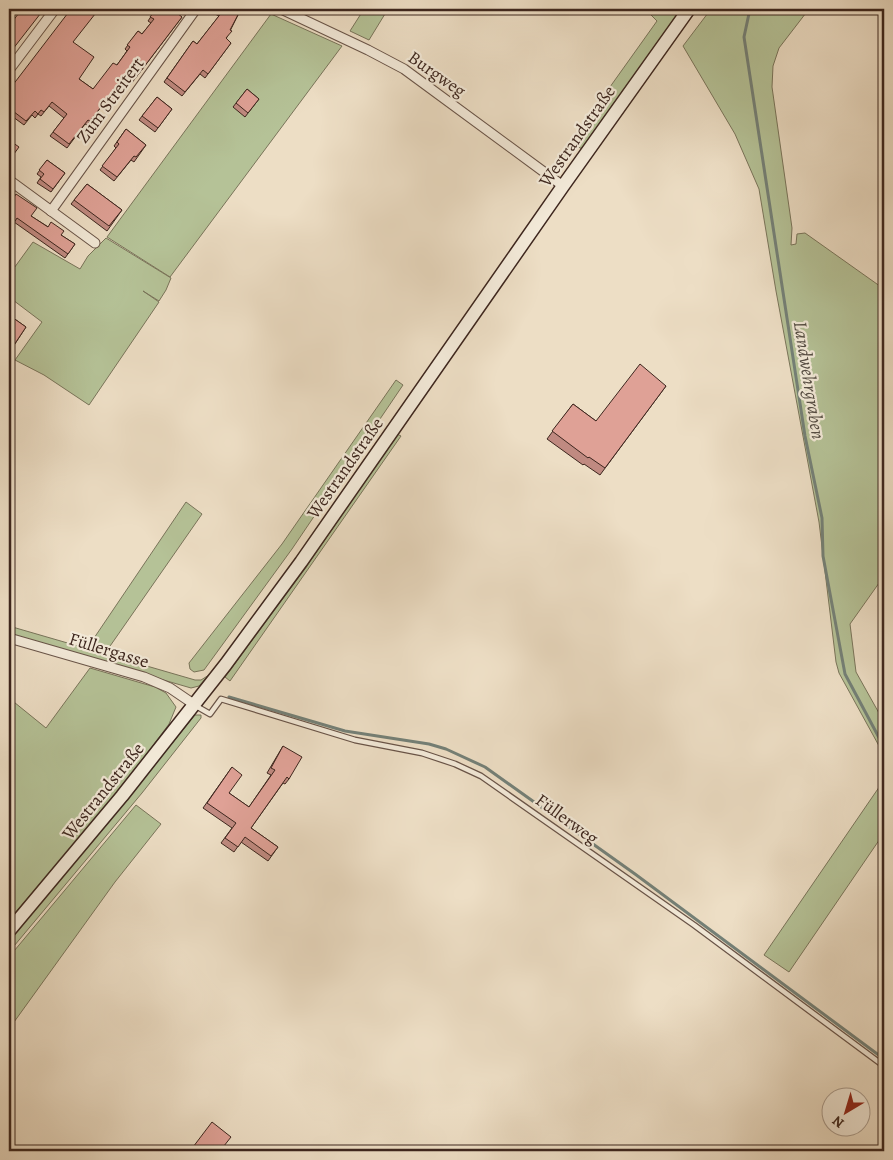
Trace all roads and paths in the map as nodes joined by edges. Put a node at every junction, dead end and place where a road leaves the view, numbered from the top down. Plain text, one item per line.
1 (55, 9) edge
2 (196, 9) edge
3 (281, 9) edge
4 (689, 9) edge
5 (9, 70) edge
6 (10, 182) edge
7 (563, 186) junction
8 (51, 211) junction
9 (95, 243) dead end
10 (9, 638) edge
11 (195, 705) junction
12 (9, 931) edge
13 (884, 1066) edge

1 - 5 street
2 - 8 street, Zum Streitert
3 - 7 street, Burgweg
4 - 7 main road, Westrandstraße
6 - 8 street
7 - 11 main road, Westrandstraße
8 - 9 street
10 - 11 street, Füllergasse
11 - 12 main road, Westrandstraße
11 - 13 lane, Füllerweg

